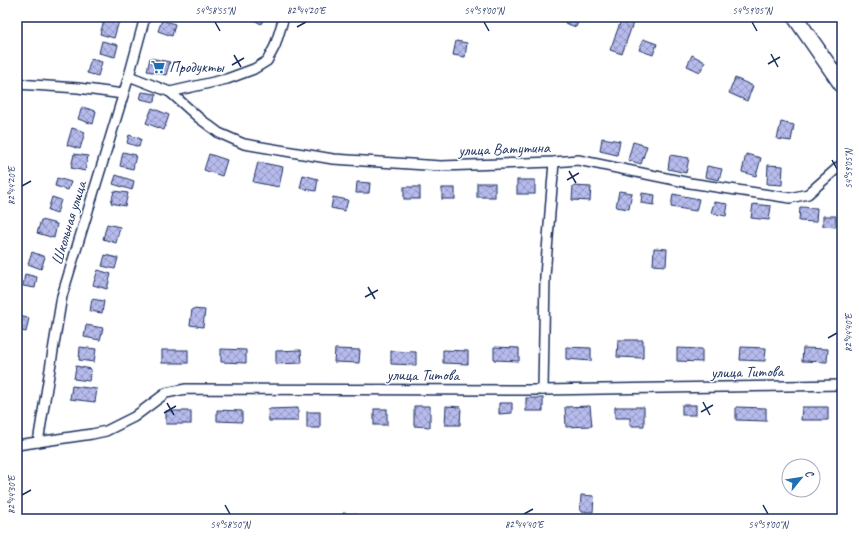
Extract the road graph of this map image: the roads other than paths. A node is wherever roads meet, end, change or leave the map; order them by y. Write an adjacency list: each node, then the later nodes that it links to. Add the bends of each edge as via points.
1 (145, 17): 4 (street, Школьная улица)
2 (284, 17): 7 (street, via 275,46 267,61 227,79)
3 (795, 17): 6 (main road)
4 (129, 76): 7 (street); 8 (street, Школьная улица)
5 (17, 84): 8 (street)
6 (842, 85)
7 (170, 92): 9 (street, улица Ватутина, via 219,133 244,144 333,159 441,166)
8 (123, 94): 13 (street, Школьная улица, via 62,296)
9 (554, 162): 10 (street, улица Ватутина, via 578,160 690,183 790,198 808,194); 12 (street, via 545,276)
10 (842, 164)
11 (842, 385): 12 (street, улица Титова)
12 (543, 390): 13 (street, улица Титова, via 186,389 166,393 134,417 106,431)
13 (38, 442): 14 (street, улица Титова)
14 (17, 445)

